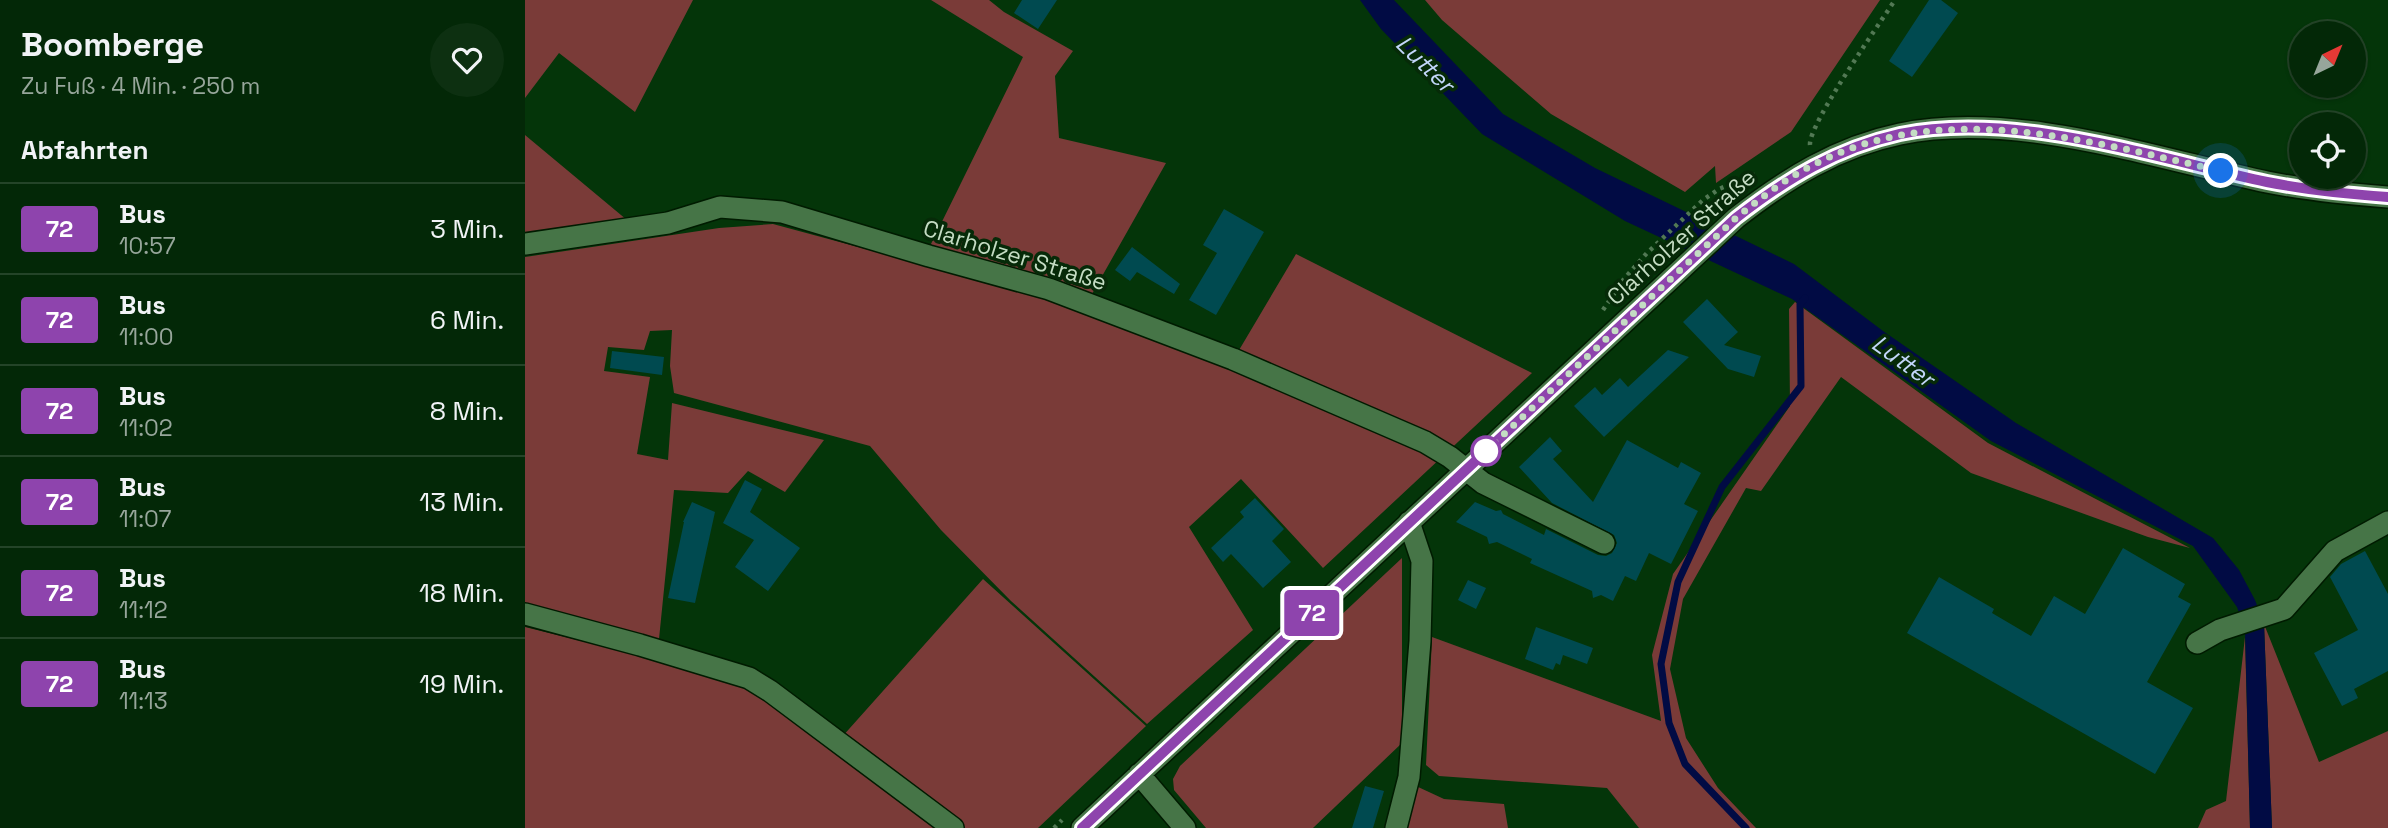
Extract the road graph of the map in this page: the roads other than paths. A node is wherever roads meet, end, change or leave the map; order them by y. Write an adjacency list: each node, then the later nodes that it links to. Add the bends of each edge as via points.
1 (2388, 197): 3 (street, Clarholzer Straße, via 2267,182 2026,131 1961,128 1862,144 1815,163 1736,218)
2 (525, 244): 3 (street, Clarholzer Straße, via 668,223 720,207 782,212 1049,289 1233,359 1425,442)
3 (1466, 469): 4 (street, Clarholzer Straße); 6 (street, via 1483,483)
4 (1409, 522): 9 (street, Clarholzer Straße); 13 (street, via 1422,561 1420,641 1409,776)
5 (2388, 523): 8 (street, via 2335,551 2284,609 2220,630)
6 (1604, 543)
7 (525, 614): 10 (street, via 749,678)
8 (2197, 643)
9 (1139, 774): 11 (street, Clarholzer Straße); 12 (street)
10 (953, 828)
11 (1082, 828)
12 (1185, 828)
13 (1396, 828)

